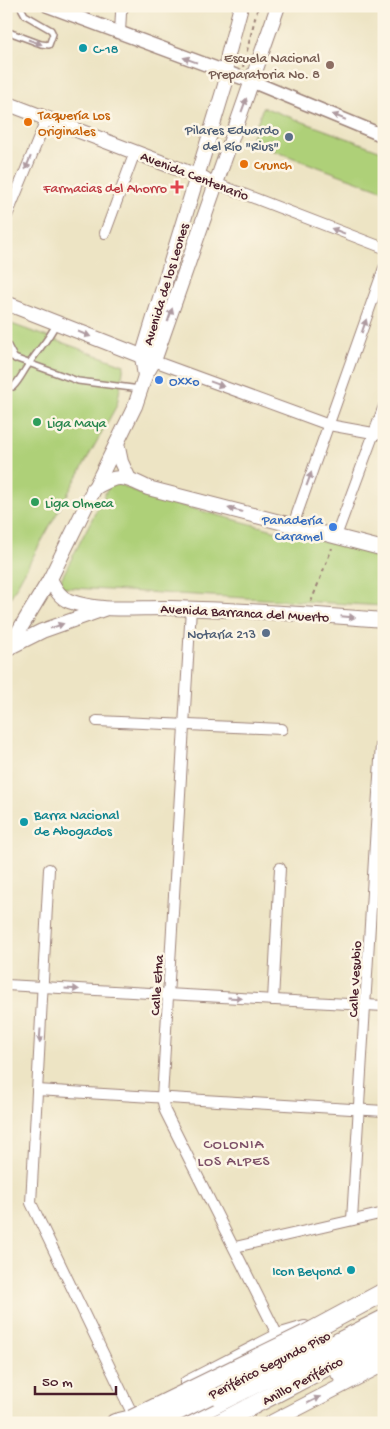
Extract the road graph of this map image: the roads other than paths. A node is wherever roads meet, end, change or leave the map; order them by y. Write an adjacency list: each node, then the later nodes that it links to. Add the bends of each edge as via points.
1 (20, 6): 6 (lane, one-way to 1, via 41,44 52,42 54,34 51,30 25,16)
2 (48, 6): 7 (street)
3 (124, 6): 7 (street)
4 (241, 6): 8 (main road, Avenida de los Leones)
5 (278, 6): 9 (main road)
6 (6, 31)
7 (120, 33): 8 (street, one-way to 7)
8 (225, 72): 9 (street); 14 (main road, Avenida de los Leones, via 225,85)
9 (247, 80): 12 (street, one-way to 9); 15 (main road, one-way to 9)
10 (6, 103): 11 (main road, Avenida Centenario)
11 (47, 118): 13 (main road, Avenida Centenario); 16 (street, one-way to 16)
12 (384, 136)
13 (135, 152): 14 (main road, Avenida Centenario); 17 (street)
14 (198, 176): 15 (main road, Avenida Centenario); 25 (main road, Avenida de los Leones)
15 (215, 183): 18 (street, Avenida Centenario, one-way to 15); 25 (main road, one-way to 15)
16 (6, 218)
17 (105, 233)
18 (384, 248)
19 (384, 268): 30 (street, one-way to 19)
20 (6, 303): 21 (main road)
21 (57, 323): 25 (main road, one-way to 25); 26 (lane, via 48,341)
22 (6, 342): 24 (lane)
23 (6, 355): 24 (lane)
24 (15, 359): 26 (lane)
25 (148, 359): 28 (main road, Avenida de los Leones); 30 (street, one-way to 30)
26 (29, 364): 27 (lane, via 13,387); 28 (lane, via 78,381)
27 (6, 385)
28 (140, 390): 32 (main road, Avenida de los Leones)
29 (384, 406): 31 (street)
30 (329, 425): 31 (street); 35 (street, one-way to 30)
31 (379, 434): 36 (street)
32 (117, 443): 33 (main road); 34 (main road, Avenida de los Leones)
33 (129, 479): 34 (main road, via 112,478); 35 (main road, one-way to 33, via 148,488)
34 (92, 490): 38 (main road, Avenida de los Leones)
35 (293, 525): 36 (main road)
36 (336, 536): 37 (main road)
37 (384, 548)
38 (50, 579): 39 (main road, Avenida Barranca del Muerto, via 60,596); 42 (main road, Avenida de los Leones)
39 (107, 608): 40 (main road, Avenida Barranca del Muerto); 42 (main road, Avenida Barranca del Muerto, one-way to 39, via 42,631)
40 (192, 608): 41 (main road, Avenida Barranca del Muerto, one-way to 41); 44 (street, Calle Etna)
41 (384, 620)
42 (9, 649)
43 (97, 721): 44 (street)
44 (186, 725): 45 (street); 51 (street, Calle Etna)
45 (282, 729)
46 (384, 739): 53 (street, Calle Vesubio, via 381,744)
47 (280, 868): 52 (street)
48 (49, 869): 50 (street)
49 (6, 985): 50 (street)
50 (43, 987): 51 (street, one-way to 51); 55 (street, one-way to 55)
51 (169, 994): 52 (street, one-way to 52); 56 (street, Calle Etna)
52 (272, 1000): 53 (street)
53 (366, 1005): 54 (street); 57 (street, Calle Vesubio)
54 (384, 1006)
55 (36, 1090): 56 (street); 72 (street, via 31,1203)
56 (162, 1098): 57 (street); 61 (street, Calle Etna, via 165,1111)
57 (360, 1109): 58 (street); 60 (street, Calle Vesubio)
58 (384, 1111)
59 (384, 1213): 60 (street)
60 (352, 1220): 61 (street)
61 (235, 1247): 67 (street, Calle Etna)
62 (384, 1287): 66 (main road)
63 (384, 1292): 72 (highway, bridge, via 306,1334)
64 (384, 1305): 76 (highway, Periférico Segundo Piso, bridge)
65 (384, 1320): 71 (highway, Anillo Periférico)
66 (307, 1327): 67 (main road); 71 (highway)
67 (278, 1336): 72 (main road)
68 (384, 1337): 73 (highway, Anillo Periférico)
69 (384, 1351): 73 (highway)
70 (384, 1364): 78 (main road, one-way to 70)
71 (288, 1367): 77 (highway, Anillo Periférico)
72 (132, 1415): 74 (main road); 75 (highway)
73 (227, 1422)
74 (108, 1423)
75 (115, 1423)
76 (154, 1423)
77 (178, 1423)
78 (270, 1423)

